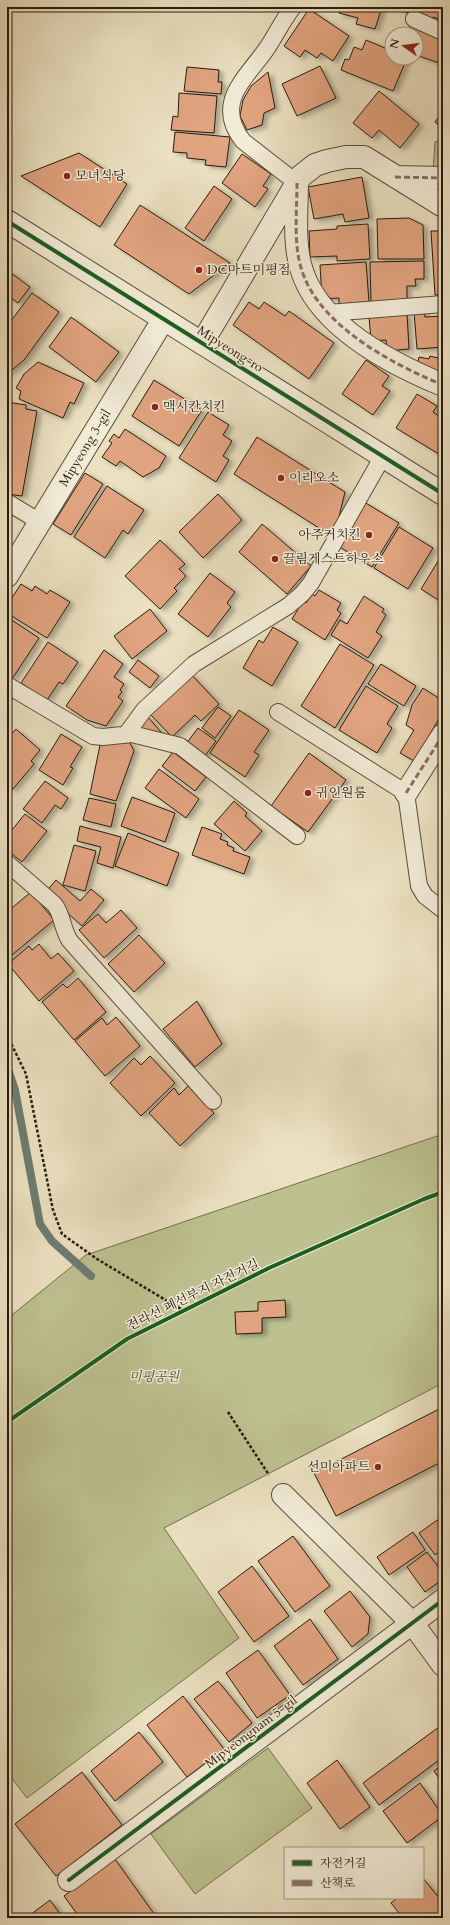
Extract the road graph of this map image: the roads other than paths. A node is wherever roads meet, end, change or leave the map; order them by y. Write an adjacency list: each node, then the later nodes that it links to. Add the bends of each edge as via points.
1 (293, 7): 6 (lane, via 265,51 239,84 233,98 232,110 234,126 243,141)
2 (414, 19): 3 (lane)
3 (443, 32)
4 (395, 177): 5 (street); 6 (street, via 364,157 346,157 315,165 301,176); 7 (street)
5 (443, 178)
6 (297, 183): 10 (street, via 297,244 302,270 314,298); 12 (street)
7 (443, 206)
8 (7, 221): 11 (street, Mipyeong-ro)
9 (443, 304): 10 (lane)
10 (328, 313): 13 (street, via 346,331 362,342 417,374)
11 (163, 320): 12 (street, Mipyeong-ro); 17 (street, Mipyeong 3-gil)
12 (202, 343): 14 (street, Mipyeong-ro)
13 (443, 385)
14 (383, 456): 15 (street, Mipyeong-ro); 21 (lane, via 302,594 288,606 194,664 144,710)
15 (443, 494)
16 (7, 502): 17 (lane)
17 (40, 522): 18 (street, Mipyeong 3-gil)
18 (7, 576)
19 (7, 685): 21 (lane, via 93,736)
20 (278, 712): 23 (lane)
21 (127, 734): 24 (lane, via 173,744 186,750)
22 (443, 735): 23 (street)
23 (406, 793): 26 (lane, via 419,886 425,896)
24 (297, 836)
25 (7, 863): 27 (lane, via 54,904 70,941)
26 (443, 910)
27 (213, 1101)
28 (282, 1495): 30 (street)
29 (443, 1600): 30 (street, Mipyeongnam 5-gil)
30 (413, 1624): 31 (street); 32 (street, Mipyeongnam 5-gil)
31 (443, 1665)
32 (69, 1880)

